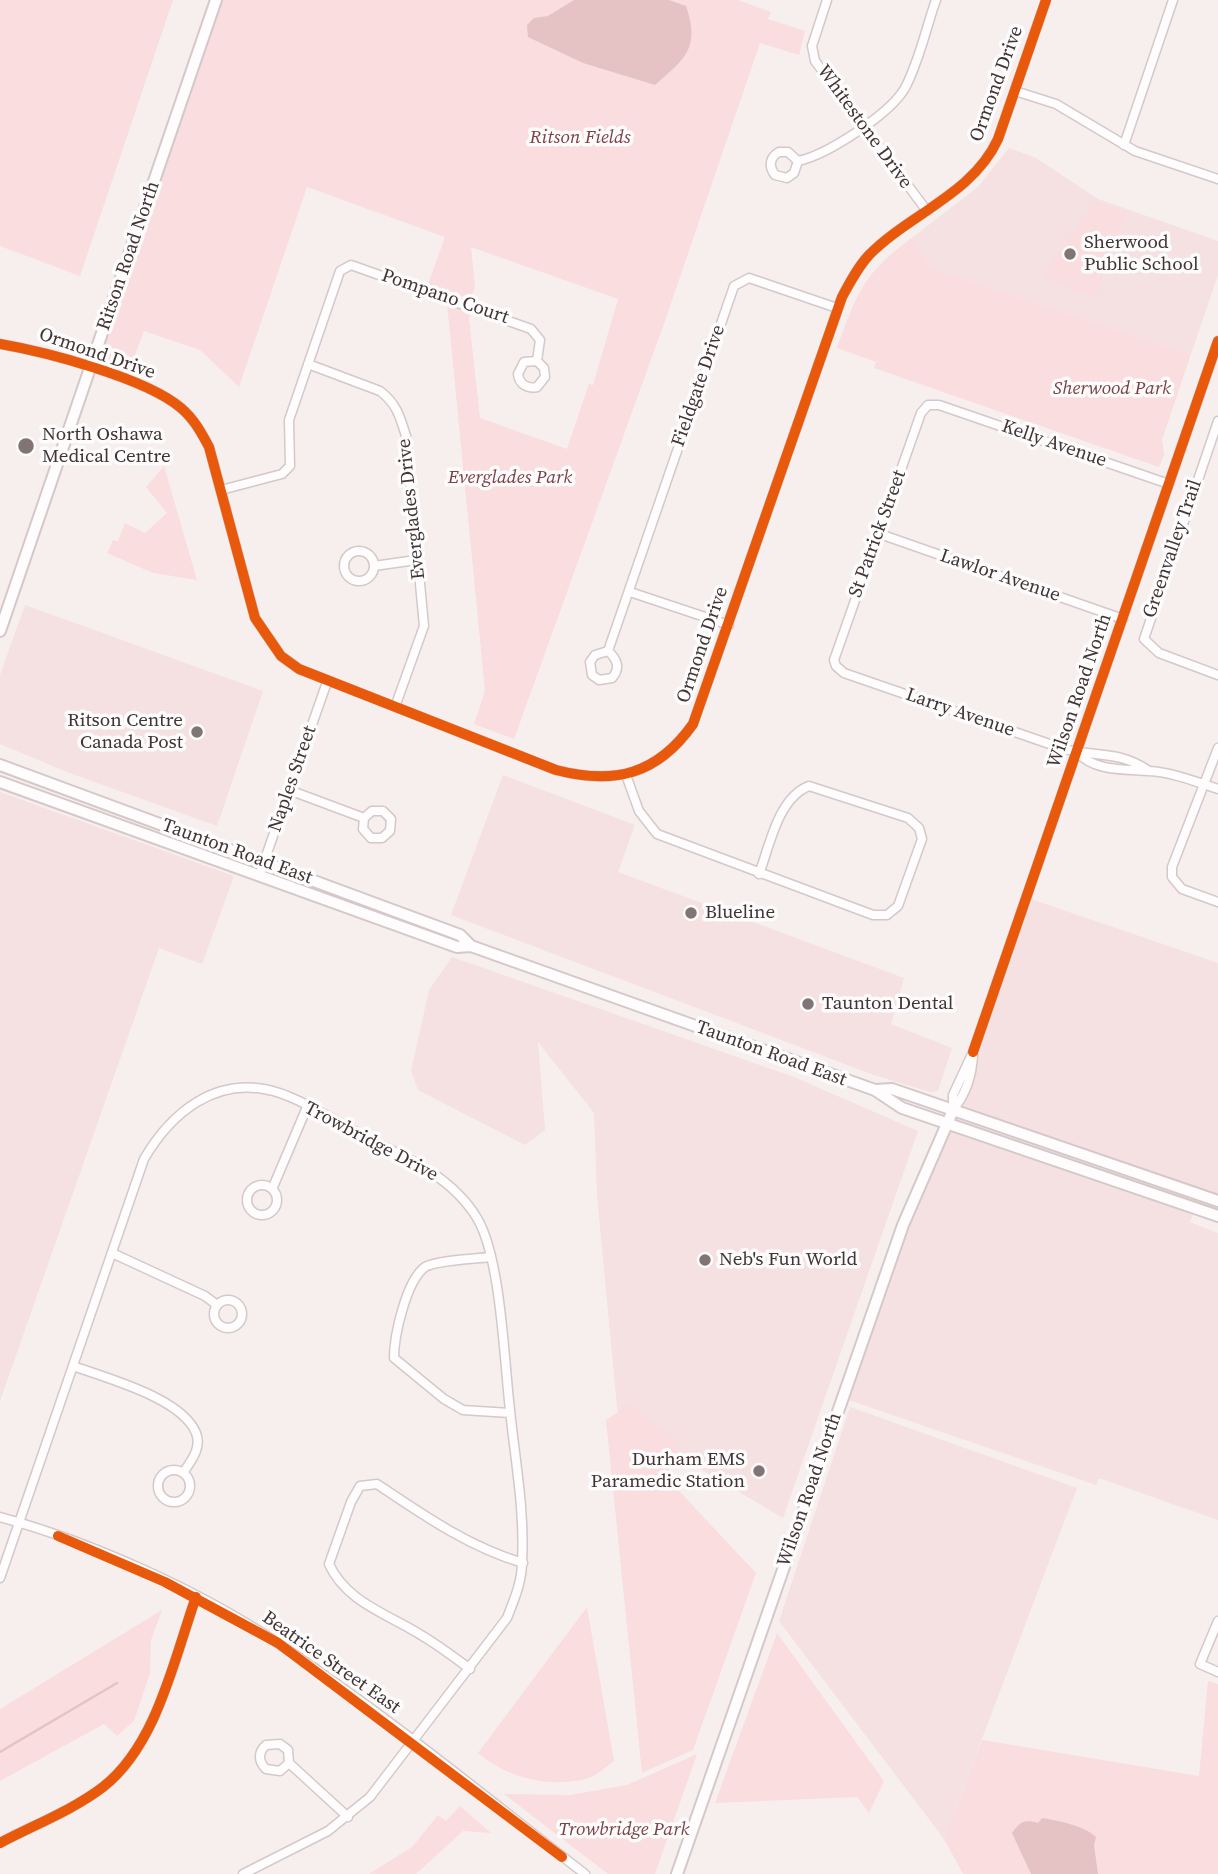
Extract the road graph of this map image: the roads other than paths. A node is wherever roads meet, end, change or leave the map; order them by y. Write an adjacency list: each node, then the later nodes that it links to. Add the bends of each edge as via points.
1 (216, 0): 17 (main road, Ritson Road North)
2 (827, 0): 7 (street, Whitestone Drive, via 813,55)
3 (936, 0): 7 (street, via 903,91)
4 (1046, 0): 6 (street, Ormond Drive)
5 (1173, 0): 8 (street)
6 (1015, 91): 8 (street, via 1056,104); 11 (street, Ormond Drive, via 988,158)
7 (862, 127): 9 (street, via 831,150); 11 (street, Whitestone Drive)
8 (1124, 145): 10 (street)
9 (798, 161)
10 (1218, 179)
11 (927, 211): 12 (street, Ormond Drive, via 869,256)
12 (837, 308): 25 (street, Fieldgate Drive, via 749,278 734,286); 27 (street, Ormond Drive)
13 (1218, 341): 20 (street, Wilson Road North)
14 (0, 344): 17 (street, Ormond Drive, via 41,351)
15 (537, 360): 16 (street, Pompano Court, via 540,340 531,329 351,265 340,271)
16 (309, 364): 21 (street, via 289,420 291,461 287,471); 23 (street, Everglades Drive, via 380,391 398,409 405,436)
17 (91, 368): 21 (street, Ormond Drive, via 151,390 183,410 209,447); 28 (main road, Ritson Road North)
18 (939, 405): 20 (street, Kelly Avenue); 22 (street, St Patrick Street, via 928,405 921,413)
19 (1218, 421): 31 (street, Greenvalley Trail, via 1144,639 1159,653)
20 (1169, 484): 26 (street, Wilson Road North)
21 (221, 490): 32 (street, Ormond Drive, via 255,618 289,663)
22 (877, 533): 26 (street, Lawlor Avenue); 30 (street, St Patrick Street, via 835,654 836,666)
23 (416, 560): 24 (street); 33 (street, Everglades Drive, via 425,626)
24 (374, 566)
25 (630, 592): 27 (street); 29 (street, Fieldgate Drive)
26 (1123, 619): 35 (street, Wilson Road North)
27 (729, 625): 37 (street, Ormond Drive, via 693,724 678,746)
28 (0, 631)
29 (608, 651)
30 (844, 673): 35 (street, Larry Avenue)
31 (1218, 675)
32 (327, 682): 33 (street, Ormond Drive); 41 (street, Naples Street)
33 (395, 707): 37 (street, Ormond Drive, via 556,770 591,778)
34 (1218, 748): 39 (street)
35 (1077, 752): 39 (street, Larry Avenue, via 1090,763); 50 (street, Wilson Road North, via 974,1052 961,1071)
36 (0, 765): 43 (main road, Taunton Road East)
37 (626, 775): 44 (street, via 639,811 657,834)
38 (0, 782): 45 (main road, Taunton Road East)
39 (1203, 784): 40 (street, Larry Avenue); 46 (street, via 1172,877 1182,889)
40 (1218, 789)
41 (289, 790): 42 (street); 43 (street, Naples Street)
42 (364, 818)
43 (264, 861): 45 (street, Naples Street); 47 (main road, Taunton Road East, via 460,935)
44 (759, 874): 44 (street, via 873,915 887,915 898,906 922,839 919,828 908,818 809,786 795,791 785,806)
45 (259, 876): 47 (main road, Taunton Road East, via 457,947)
46 (1218, 902)
47 (471, 946): 48 (main road, Taunton Road East)
48 (875, 1090): 50 (main road, Taunton Road East, via 892,1089); 51 (main road, Taunton Road East, via 892,1105)
49 (307, 1107): 52 (street); 55 (street, Trowbridge Drive, via 273,1091 243,1088 196,1100 176,1115 144,1159); 56 (street, Trowbridge Drive, via 419,1164 452,1187 478,1219)
50 (953, 1110): 51 (main road, Wilson Road North); 53 (main road, Taunton Road East)
51 (947, 1125): 54 (main road, Taunton Road East); 75 (main road, Wilson Road North, via 903,1225)
52 (273, 1187): 52 (street, via 254,1188 246,1197 247,1207 266,1217 277,1201)
53 (1218, 1201)
54 (1218, 1216)
55 (112, 1253): 57 (street); 58 (street, Trowbridge Drive)
56 (490, 1256): 59 (street, Trowbridge Drive); 59 (street, via 427,1266 414,1278 394,1340 394,1359 463,1410)
57 (217, 1305)
58 (73, 1366): 60 (street, via 136,1388 185,1417 197,1435 196,1453); 62 (street, Trowbridge Drive)
59 (510, 1413): 63 (street, Trowbridge Drive, via 519,1475)
60 (183, 1473)
61 (0, 1517): 62 (street, Beatrice Street East)
62 (19, 1522): 64 (street, Trowbridge Drive); 65 (street, Beatrice Street East, via 102,1553)
63 (523, 1563): 67 (street, Trowbridge Drive, via 507,1618); 67 (street, via 438,1526 377,1483 360,1486 351,1502 329,1564 337,1581 373,1610 420,1634)
64 (0, 1578)
65 (196, 1597): 69 (street, Beatrice Street East, via 278,1643); 72 (street, via 148,1730 128,1762 92,1794)
66 (1218, 1621): 68 (street, via 1200,1664)
67 (470, 1669): 69 (street, Trowbridge Drive)
68 (1218, 1672)
69 (413, 1742): 71 (street, Trowbridge Drive); 74 (street, Beatrice Street East)
70 (289, 1763): 71 (street)
71 (348, 1818): 73 (street, Trowbridge Drive)
72 (0, 1843)
73 (243, 1874)
74 (585, 1874)
75 (677, 1874)

